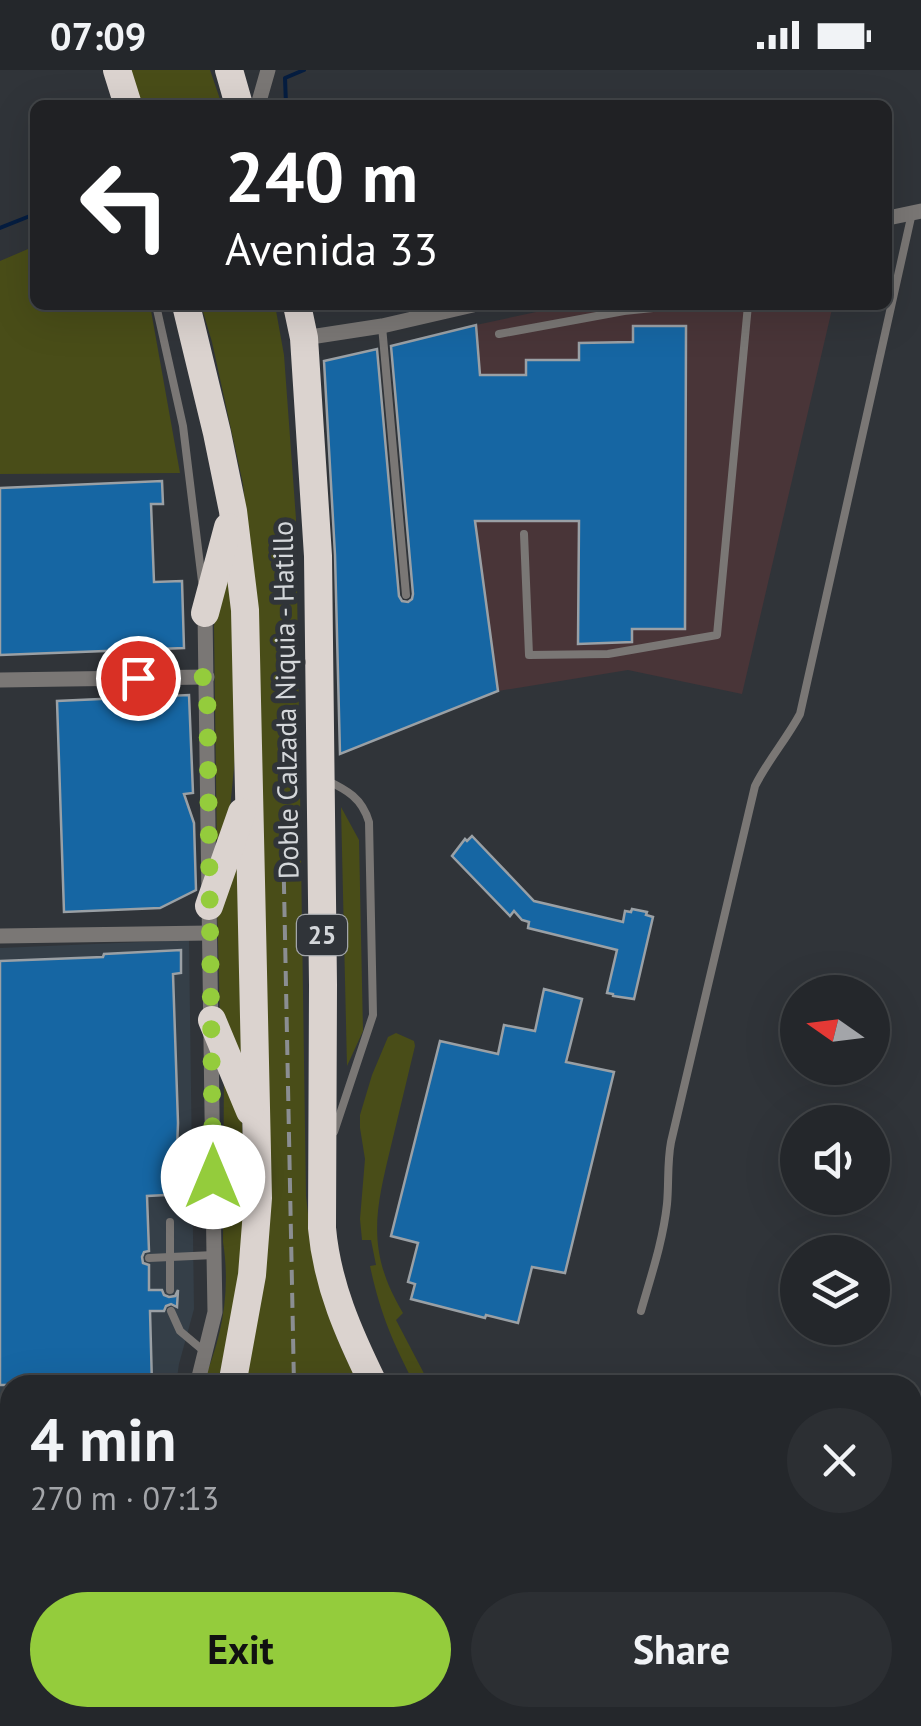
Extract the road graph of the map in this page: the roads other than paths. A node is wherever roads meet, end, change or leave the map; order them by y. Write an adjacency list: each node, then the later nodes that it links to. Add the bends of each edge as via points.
1 (117, 70): 4 (highway)
2 (229, 70): 5 (highway)
3 (268, 70): 6 (street)
4 (126, 100)
5 (238, 100)
6 (259, 100)
7 (917, 212): 8 (street); 37 (lane, via 800,714 755,786 671,1142 660,1247)
8 (892, 217)
9 (157, 310): 21 (lane, via 183,426)
10 (187, 310): 18 (highway, Doble Calzada Niquia - Hatillo)
11 (297, 310): 17 (highway, Doble Calzada Niquia - Hatillo / 25)
12 (451, 310): 15 (street)
13 (634, 310): 16 (lane)
14 (748, 310): 19 (lane, via 717,634 608,654 529,655)
15 (382, 326): 17 (street); 20 (lane)
16 (499, 334)
17 (304, 338): 24 (highway, Doble Calzada Niquia - Hatillo / 25, via 318,556)
18 (233, 511): 21 (highway); 25 (highway, Doble Calzada Niquia - Hatillo, via 244,610)
19 (524, 534)
20 (406, 595)
21 (205, 613): 22 (street)
22 (207, 677): 23 (street); 26 (street)
23 (0, 680)
24 (319, 776): 30 (highway, Doble Calzada Niquia - Hatillo / 25); 30 (lane, via 360,800 369,822 373,1015)
25 (248, 796): 26 (highway); 29 (highway, Doble Calzada Niquia - Hatillo)
26 (210, 919): 27 (street); 28 (street)
27 (0, 936)
28 (212, 1020): 29 (highway); 32 (street)
29 (256, 1125): 40 (highway, Doble Calzada Niquia - Hatillo, via 256,1234)
30 (322, 1176): 41 (highway, Doble Calzada Niquia - Hatillo / 25, via 333,1292)
31 (170, 1222): 33 (lane)
32 (214, 1255): 33 (lane); 38 (street, via 216,1299)
33 (171, 1257): 34 (lane); 35 (lane)
34 (149, 1258)
35 (170, 1290)
36 (171, 1311): 38 (lane, via 180,1332)
37 (641, 1311)
38 (205, 1352): 39 (street)
39 (199, 1375)
40 (234, 1375)
41 (370, 1375)

